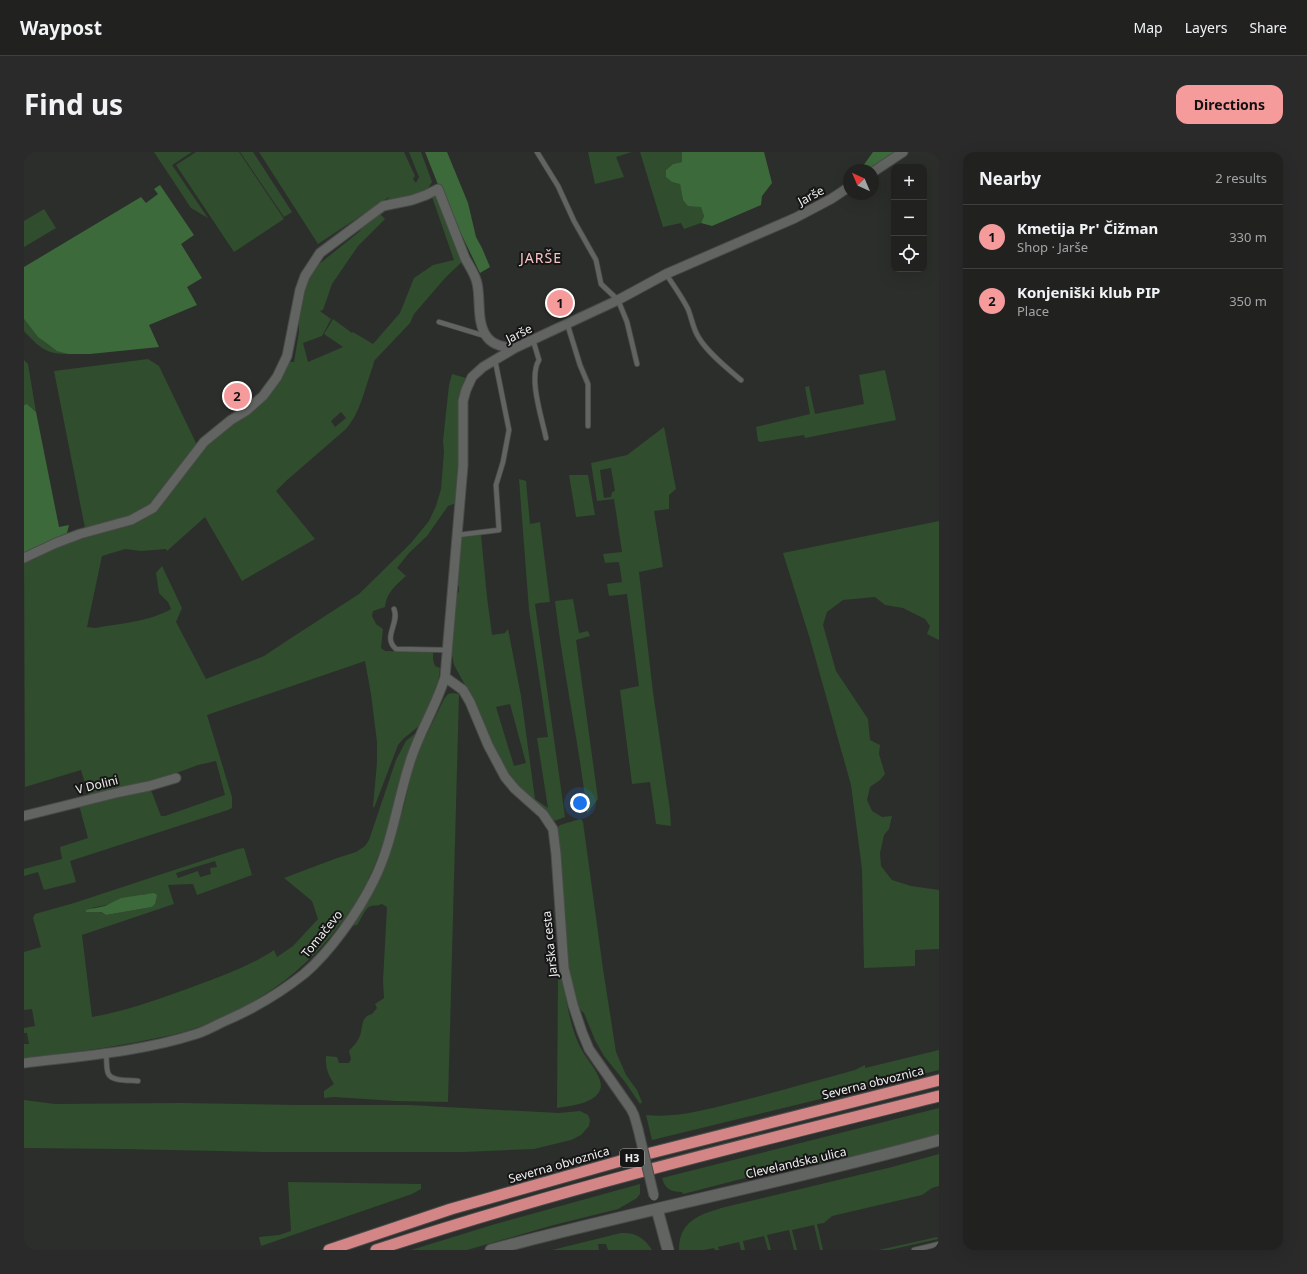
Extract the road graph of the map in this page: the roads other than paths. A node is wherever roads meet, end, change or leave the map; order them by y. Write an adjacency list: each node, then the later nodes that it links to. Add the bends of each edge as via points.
1 (537, 152): 6 (lane, via 558,186 596,260 601,284)
2 (903, 152): 3 (street)
3 (879, 168)
4 (843, 191): 5 (street, Jarše, via 795,218)
5 (666, 274): 6 (street, Jarše); 14 (lane, via 689,311 699,340 722,365)
6 (618, 300): 8 (street, Jarše); 13 (lane, via 627,322)
7 (439, 322): 9 (lane)
8 (567, 323): 10 (street, Jarše); 15 (lane, via 588,384)
9 (487, 336): 11 (street, via 500,346); 18 (street, via 480,318 477,282 438,189 419,198 383,206 320,253 305,276 300,290 287,356 277,377 263,396 246,412 231,420 204,442 152,508 131,520 80,534)
10 (533, 340): 11 (street, Jarše); 16 (lane, via 538,360 535,365 537,396)
11 (515, 348): 12 (street, Jarše)
12 (495, 359): 17 (street, Jarše, via 472,377 463,401 463,466); 17 (lane, via 509,430 496,485 499,530)
13 (638, 364)
14 (741, 380)
15 (588, 426)
16 (546, 438)
17 (458, 535): 20 (street, Jarše)
18 (24, 558)
19 (394, 609): 20 (lane, via 396,613 390,637 392,646 396,649)
20 (447, 650): 21 (street, Tomačevo)
21 (445, 677): 24 (street, Tomačevo, via 409,764 389,842 375,879 364,900 323,955 304,974 246,1012 197,1034); 30 (street, Jarška cesta, bridge, via 463,690 505,777 543,814 553,829 564,968 573,1005 587,1045 634,1115)
22 (176, 778): 23 (street, V Dolini)
23 (24, 816)
24 (106, 1054): 25 (street, Tomačevo); 27 (lane, via 108,1074 111,1077)
25 (24, 1063)
26 (939, 1080): 32 (highway, Severna obvoznica / H3, via 631,1158 451,1210)
27 (138, 1081)
28 (939, 1096): 33 (highway, H3, via 633,1174 443,1228)
29 (939, 1140): 30 (street, Clevelandska ulica, via 869,1160)
30 (657, 1209): 34 (street, Clevelandska ulica); 35 (street, Jarška cesta)
31 (939, 1244): 36 (lane)
32 (328, 1250)
33 (376, 1250)
34 (491, 1250)
35 (668, 1250)
36 (914, 1250)

